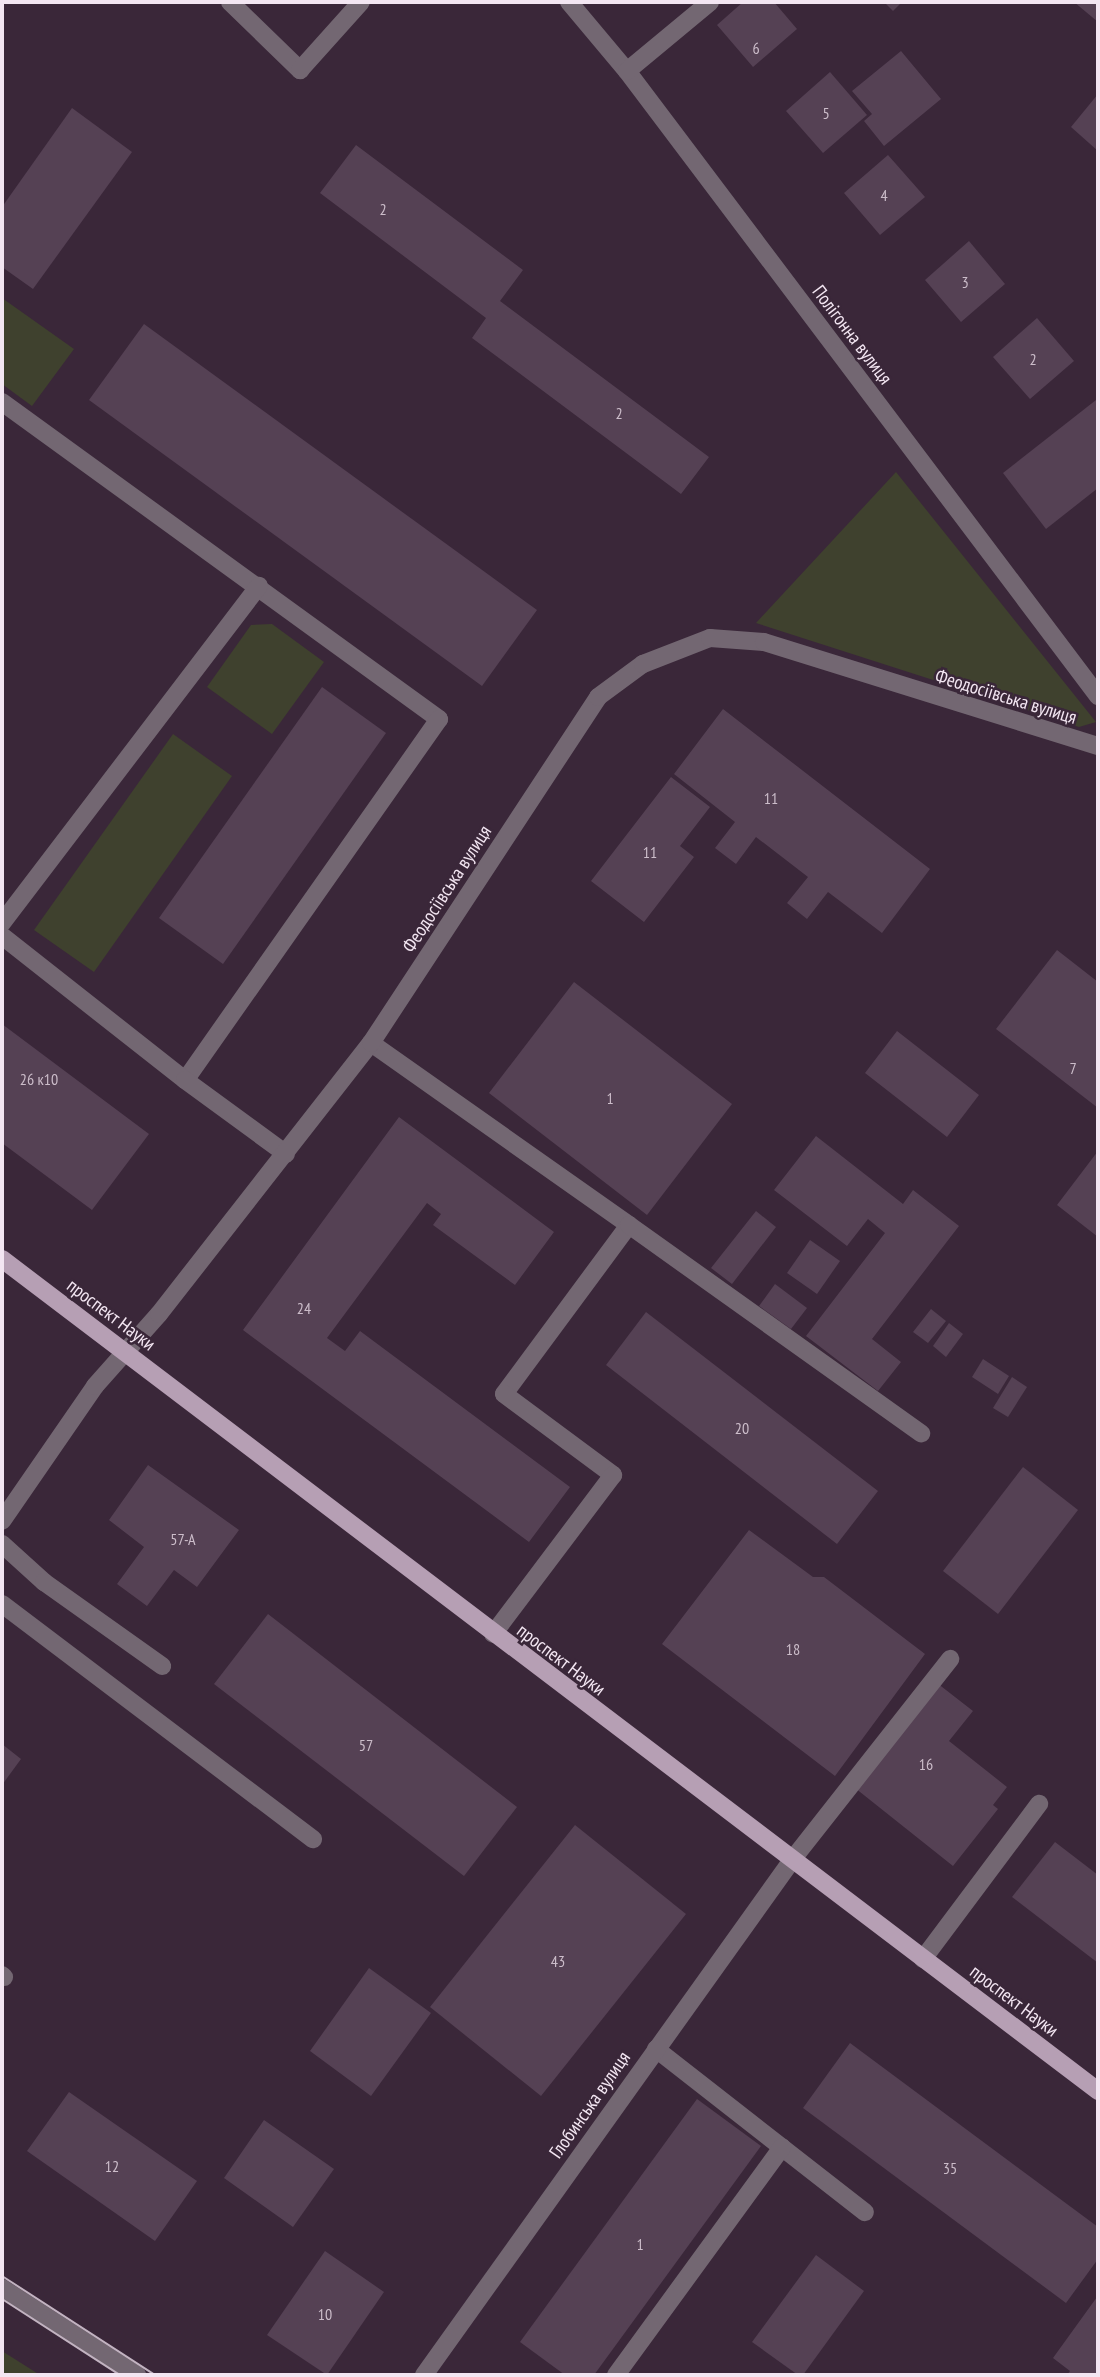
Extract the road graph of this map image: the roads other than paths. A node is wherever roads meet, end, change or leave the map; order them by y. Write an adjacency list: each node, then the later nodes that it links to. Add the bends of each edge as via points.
1 (230, 2): 2 (street, via 300,70)
2 (361, 2)
3 (569, 2): 5 (street, Полігонна вулиця)
4 (710, 2): 5 (street)
5 (627, 71): 8 (street, Полігонна вулиця)
6 (2, 402): 7 (street)
7 (259, 586): 10 (street); 13 (street, via 439,719)
8 (1098, 696)
9 (1098, 746): 12 (street, Феодосіївська вулиця, via 764,642 710,638 643,664 598,698)
10 (2, 923)
11 (2, 936): 13 (street)
12 (371, 1043): 14 (street, Феодосіївська вулиця); 15 (street)
13 (185, 1080): 14 (street)
14 (286, 1154): 17 (street, Феодосіївська вулиця)
15 (629, 1224): 18 (street); 22 (street, via 504,1394 612,1475)
16 (2, 1259): 17 (main road, проспект Науки)
17 (126, 1352): 19 (street, Феодосіївська вулиця, via 96,1385); 22 (main road, проспект Науки)
18 (921, 1433)
19 (2, 1521)
20 (2, 1544): 24 (street, via 44,1583)
21 (2, 1604): 26 (street)
22 (493, 1634): 27 (main road, проспект Науки)
23 (950, 1659): 27 (street, Глобинська вулиця)
24 (162, 1666)
25 (1039, 1804): 28 (street)
26 (313, 1839)
27 (792, 1860): 28 (main road, проспект Науки); 29 (street, Глобинська вулиця)
28 (923, 1959): 30 (main road, проспект Науки)
29 (656, 2049): 31 (street); 35 (street, Глобинська вулиця)
30 (1098, 2091)
31 (782, 2147): 32 (street); 36 (street)
32 (865, 2212)
33 (2, 2288): 34 (street)
34 (137, 2375)
35 (424, 2375)
36 (616, 2375)

